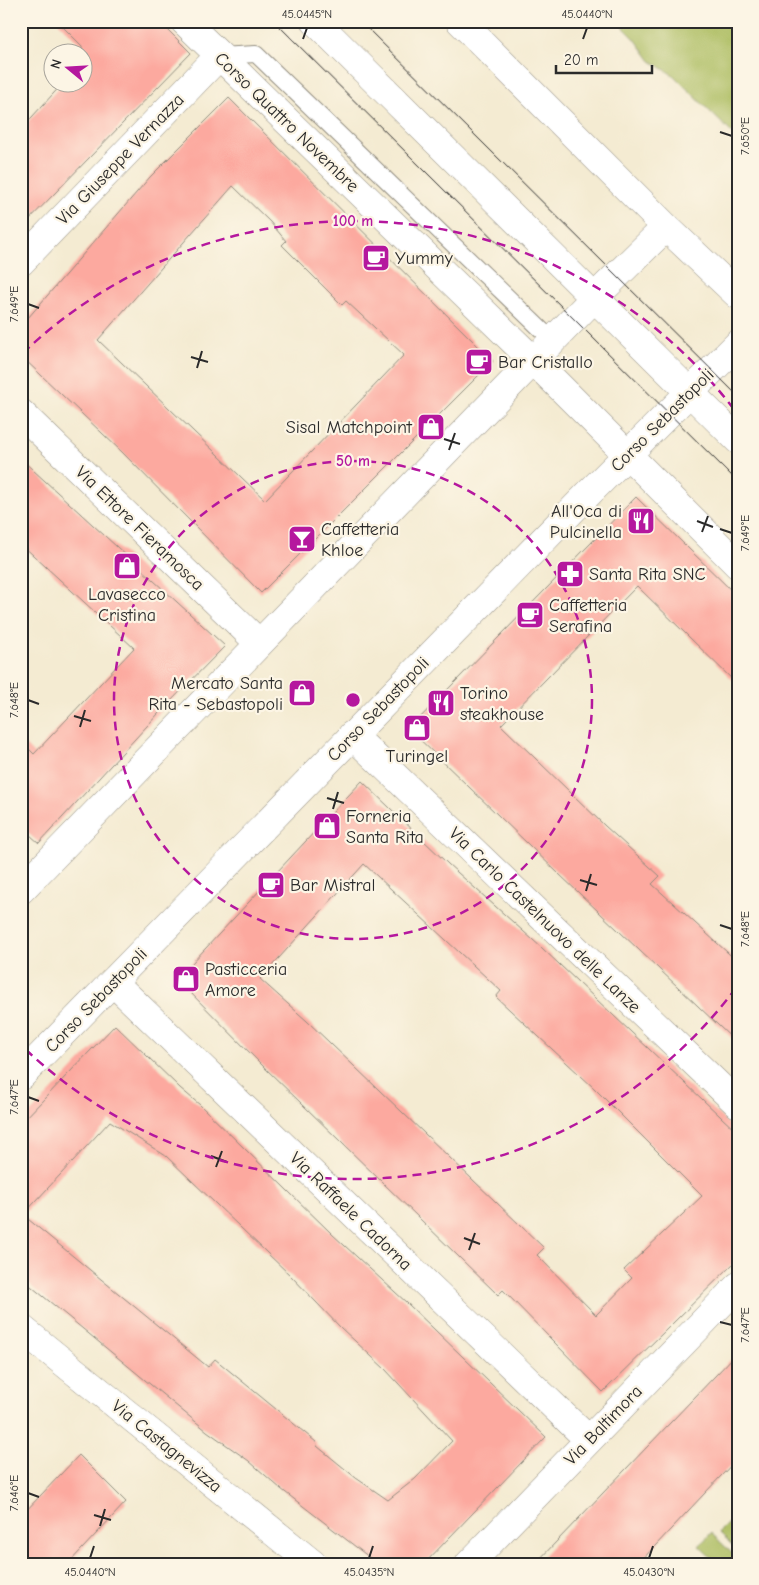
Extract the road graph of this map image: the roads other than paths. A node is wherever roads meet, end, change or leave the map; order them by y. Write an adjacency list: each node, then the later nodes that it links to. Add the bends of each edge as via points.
1 (184, 21): 4 (street, Corso Quattro Novembre)
2 (315, 21): 8 (street)
3 (460, 21): 5 (street)
4 (219, 56): 6 (street, Via Giuseppe Vernazza); 9 (lane, via 256,54); 11 (street, Corso Quattro Novembre)
5 (666, 226): 7 (street); 8 (street)
6 (21, 262)
7 (738, 295)
8 (594, 298): 9 (street); 12 (street)
9 (553, 341): 11 (street)
10 (738, 344): 12 (street, Corso Sebastopoli)
11 (534, 361): 15 (street, Corso Quattro Novembre); 17 (street)
12 (690, 392): 14 (street); 15 (street, Corso Sebastopoli)
13 (21, 413): 17 (street, Via Ettore Fieramosca)
14 (738, 440)
15 (627, 454): 16 (street, Corso Quattro Novembre); 18 (street, Corso Sebastopoli)
16 (738, 566)
17 (259, 644): 19 (street)
18 (352, 735): 20 (street, Corso Sebastopoli); 22 (street, Via Carlo Castelnuovo delle Lanze)
19 (21, 889)
20 (113, 982): 21 (street, Corso Sebastopoli); 25 (street, Via Raffaele Cadorna)
21 (21, 1076)
22 (738, 1104)
23 (738, 1286): 25 (street, Via Baltimora)
24 (21, 1328): 26 (street, Via Castagnevizza)
25 (589, 1440): 27 (street, Via Baltimora)
26 (313, 1564)
27 (469, 1564)

